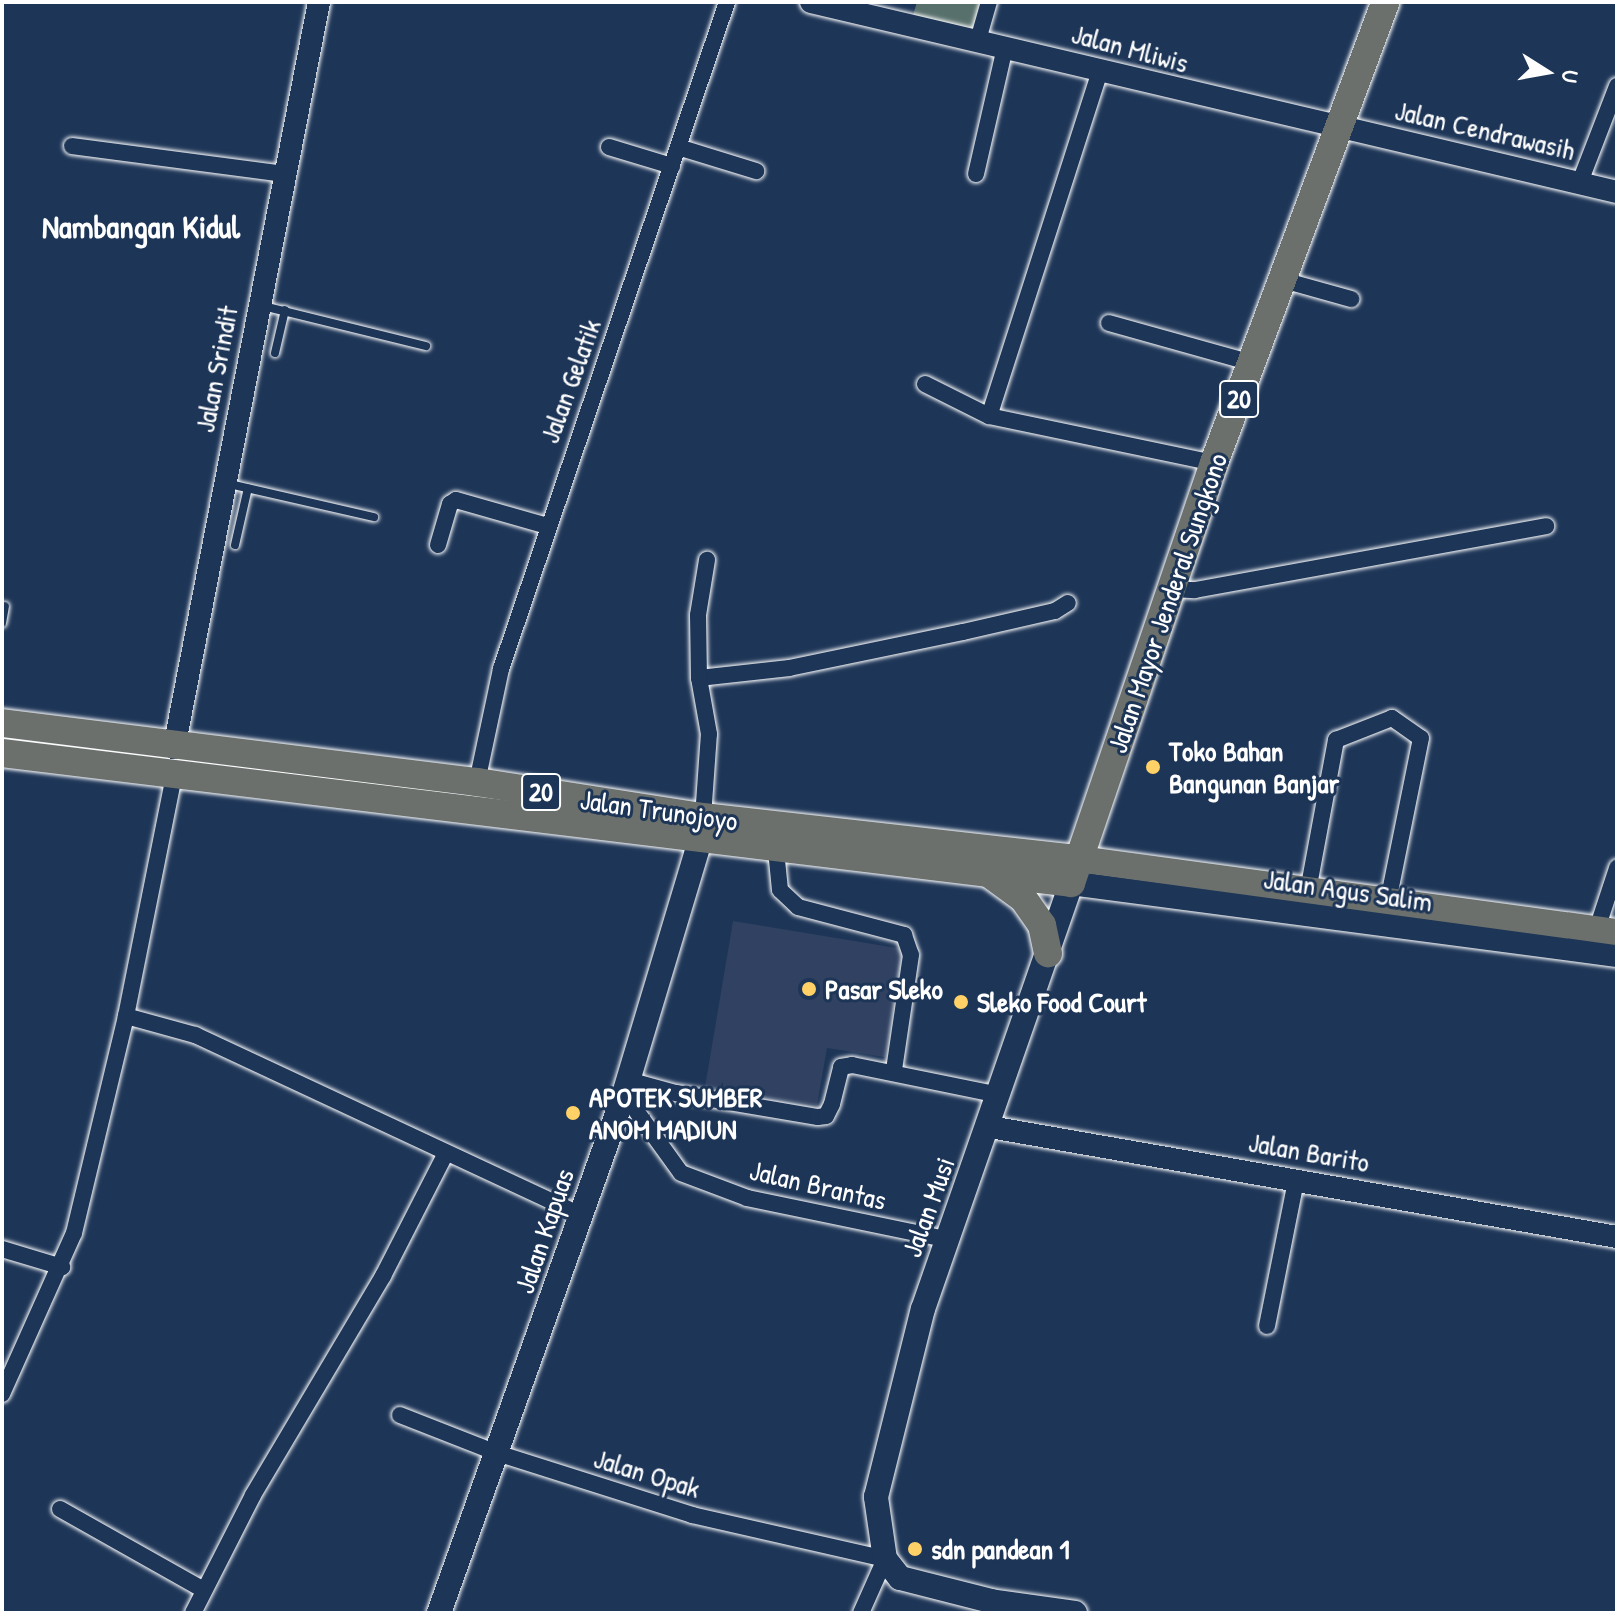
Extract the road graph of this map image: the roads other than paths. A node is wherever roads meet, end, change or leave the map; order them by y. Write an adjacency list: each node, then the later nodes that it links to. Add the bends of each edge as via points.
1 (319, 2): 16 (street, Jalan Srindit)
2 (727, 2): 13 (street, Jalan Gelatik)
3 (811, 2): 6 (street, Jalan Mliwis)
4 (989, 2): 6 (street)
5 (1385, 2): 10 (highway, Jalan Mayor Jenderal Sungkono / 20)
6 (978, 40): 7 (street, Jalan Mliwis)
7 (1005, 47): 8 (street, Jalan Mliwis); 17 (street)
8 (1100, 71): 10 (street, Jalan Mliwis); 29 (street)
9 (1617, 86): 18 (street)
10 (1340, 128): 18 (street, Jalan Cendrawasih); 20 (highway, Jalan Mayor Jenderal Sungkono / 20)
11 (72, 146): 16 (street)
12 (609, 147): 14 (street)
13 (678, 147): 14 (street, Jalan Gelatik); 15 (street)
14 (672, 166): 34 (street, Jalan Gelatik)
15 (756, 171)
16 (284, 174): 22 (street, Jalan Srindit)
17 (976, 174)
18 (1580, 182): 19 (street, Jalan Cendrawasih)
19 (1617, 192)
20 (1283, 280): 21 (street); 27 (highway, Jalan Mayor Jenderal Sungkono / 20)
21 (1351, 299)
22 (259, 305): 23 (lane); 31 (street, Jalan Srindit)
23 (285, 310): 25 (lane); 26 (lane)
24 (1109, 323): 27 (street)
25 (426, 346)
26 (275, 353)
27 (1252, 363): 30 (highway, Jalan Mayor Jenderal Sungkono / 20)
28 (925, 384): 29 (street)
29 (989, 416): 30 (street)
30 (1214, 463): 39 (highway, Jalan Mayor Jenderal Sungkono / 20)
31 (225, 483): 32 (lane); 45 (street, Jalan Srindit)
32 (248, 488): 33 (lane); 36 (lane)
33 (374, 517)
34 (547, 526): 37 (street, via 456,500 450,504); 48 (street, Jalan Gelatik, via 501,669)
35 (1546, 526): 39 (street, via 1195,590)
36 (235, 545)
37 (438, 545)
38 (707, 560): 43 (street, via 698,615)
39 (1173, 589): 52 (highway, Jalan Mayor Jenderal Sungkono / 20)
40 (1068, 603): 43 (street, via 1055,611 789,668)
41 (5, 606): 42 (lane)
42 (2, 623)
43 (699, 678): 49 (street, via 709,734)
44 (2, 723): 45 (highway, Jalan Trunojoyo / 20)
45 (174, 748): 48 (highway, Jalan Trunojoyo / 20)
46 (2, 753): 47 (highway, Jalan Trunojoyo / 20)
47 (174, 776): 49 (highway, Jalan Trunojoyo / 20); 60 (street)
48 (477, 782): 49 (highway, Jalan Trunojoyo / 20)
49 (702, 829): 50 (highway, Jalan Trunojoyo / 20); 62 (main road, Jalan Kapuas)
50 (775, 836): 52 (highway, Jalan Trunojoyo / 20); 53 (highway, Jalan Trunojoyo / 20); 61 (street, via 780,890 798,907 904,935 911,955)
51 (1617, 868): 57 (street)
52 (1075, 871): 53 (highway, Jalan Trunojoyo / 20); 54 (main road); 56 (main road, Jalan Agus Salim); 58 (main road, Jalan Musi)
53 (987, 872): 58 (highway, via 1023,898 1042,925)
54 (1308, 891): 55 (main road); 55 (street, via 1336,740 1392,718 1421,738)
55 (1388, 902): 56 (main road)
56 (1475, 926): 57 (main road)
57 (1602, 938): 59 (main road)
58 (1048, 953): 63 (main road, Jalan Musi)
59 (1617, 955)
60 (126, 1016): 65 (street, via 195,1035); 71 (street)
61 (894, 1070): 62 (street, via 841,1067 832,1104 826,1116 818,1117); 63 (street)
62 (626, 1087): 67 (main road, Jalan Kapuas); 69 (street, Jalan Brantas, via 681,1173 747,1198)
63 (1000, 1095): 64 (main road, Jalan Musi)
64 (990, 1127): 66 (street, Jalan Barito); 69 (main road, Jalan Musi)
65 (445, 1155): 67 (street); 78 (street, via 383,1276 253,1495)
66 (1296, 1181): 68 (street, Jalan Barito); 72 (street)
67 (581, 1215): 75 (main road, Jalan Kapuas)
68 (1617, 1237)
69 (949, 1240): 77 (main road, Jalan Musi, via 923,1309 884,1454 876,1497)
70 (2, 1249): 71 (street)
71 (62, 1267): 73 (street)
72 (1267, 1326)
73 (2, 1394)
74 (400, 1415): 75 (street, Jalan Opak)
75 (497, 1453): 77 (street, Jalan Opak, via 692,1515); 81 (main road, Jalan Kapuas)
76 (60, 1509): 78 (street)
77 (885, 1559): 79 (main road, via 900,1578 916,1585); 82 (street)
78 (204, 1590): 80 (street)
79 (1045, 1611): 83 (main road)
80 (193, 1613)
81 (439, 1613)
82 (861, 1613)
83 (1075, 1613)

